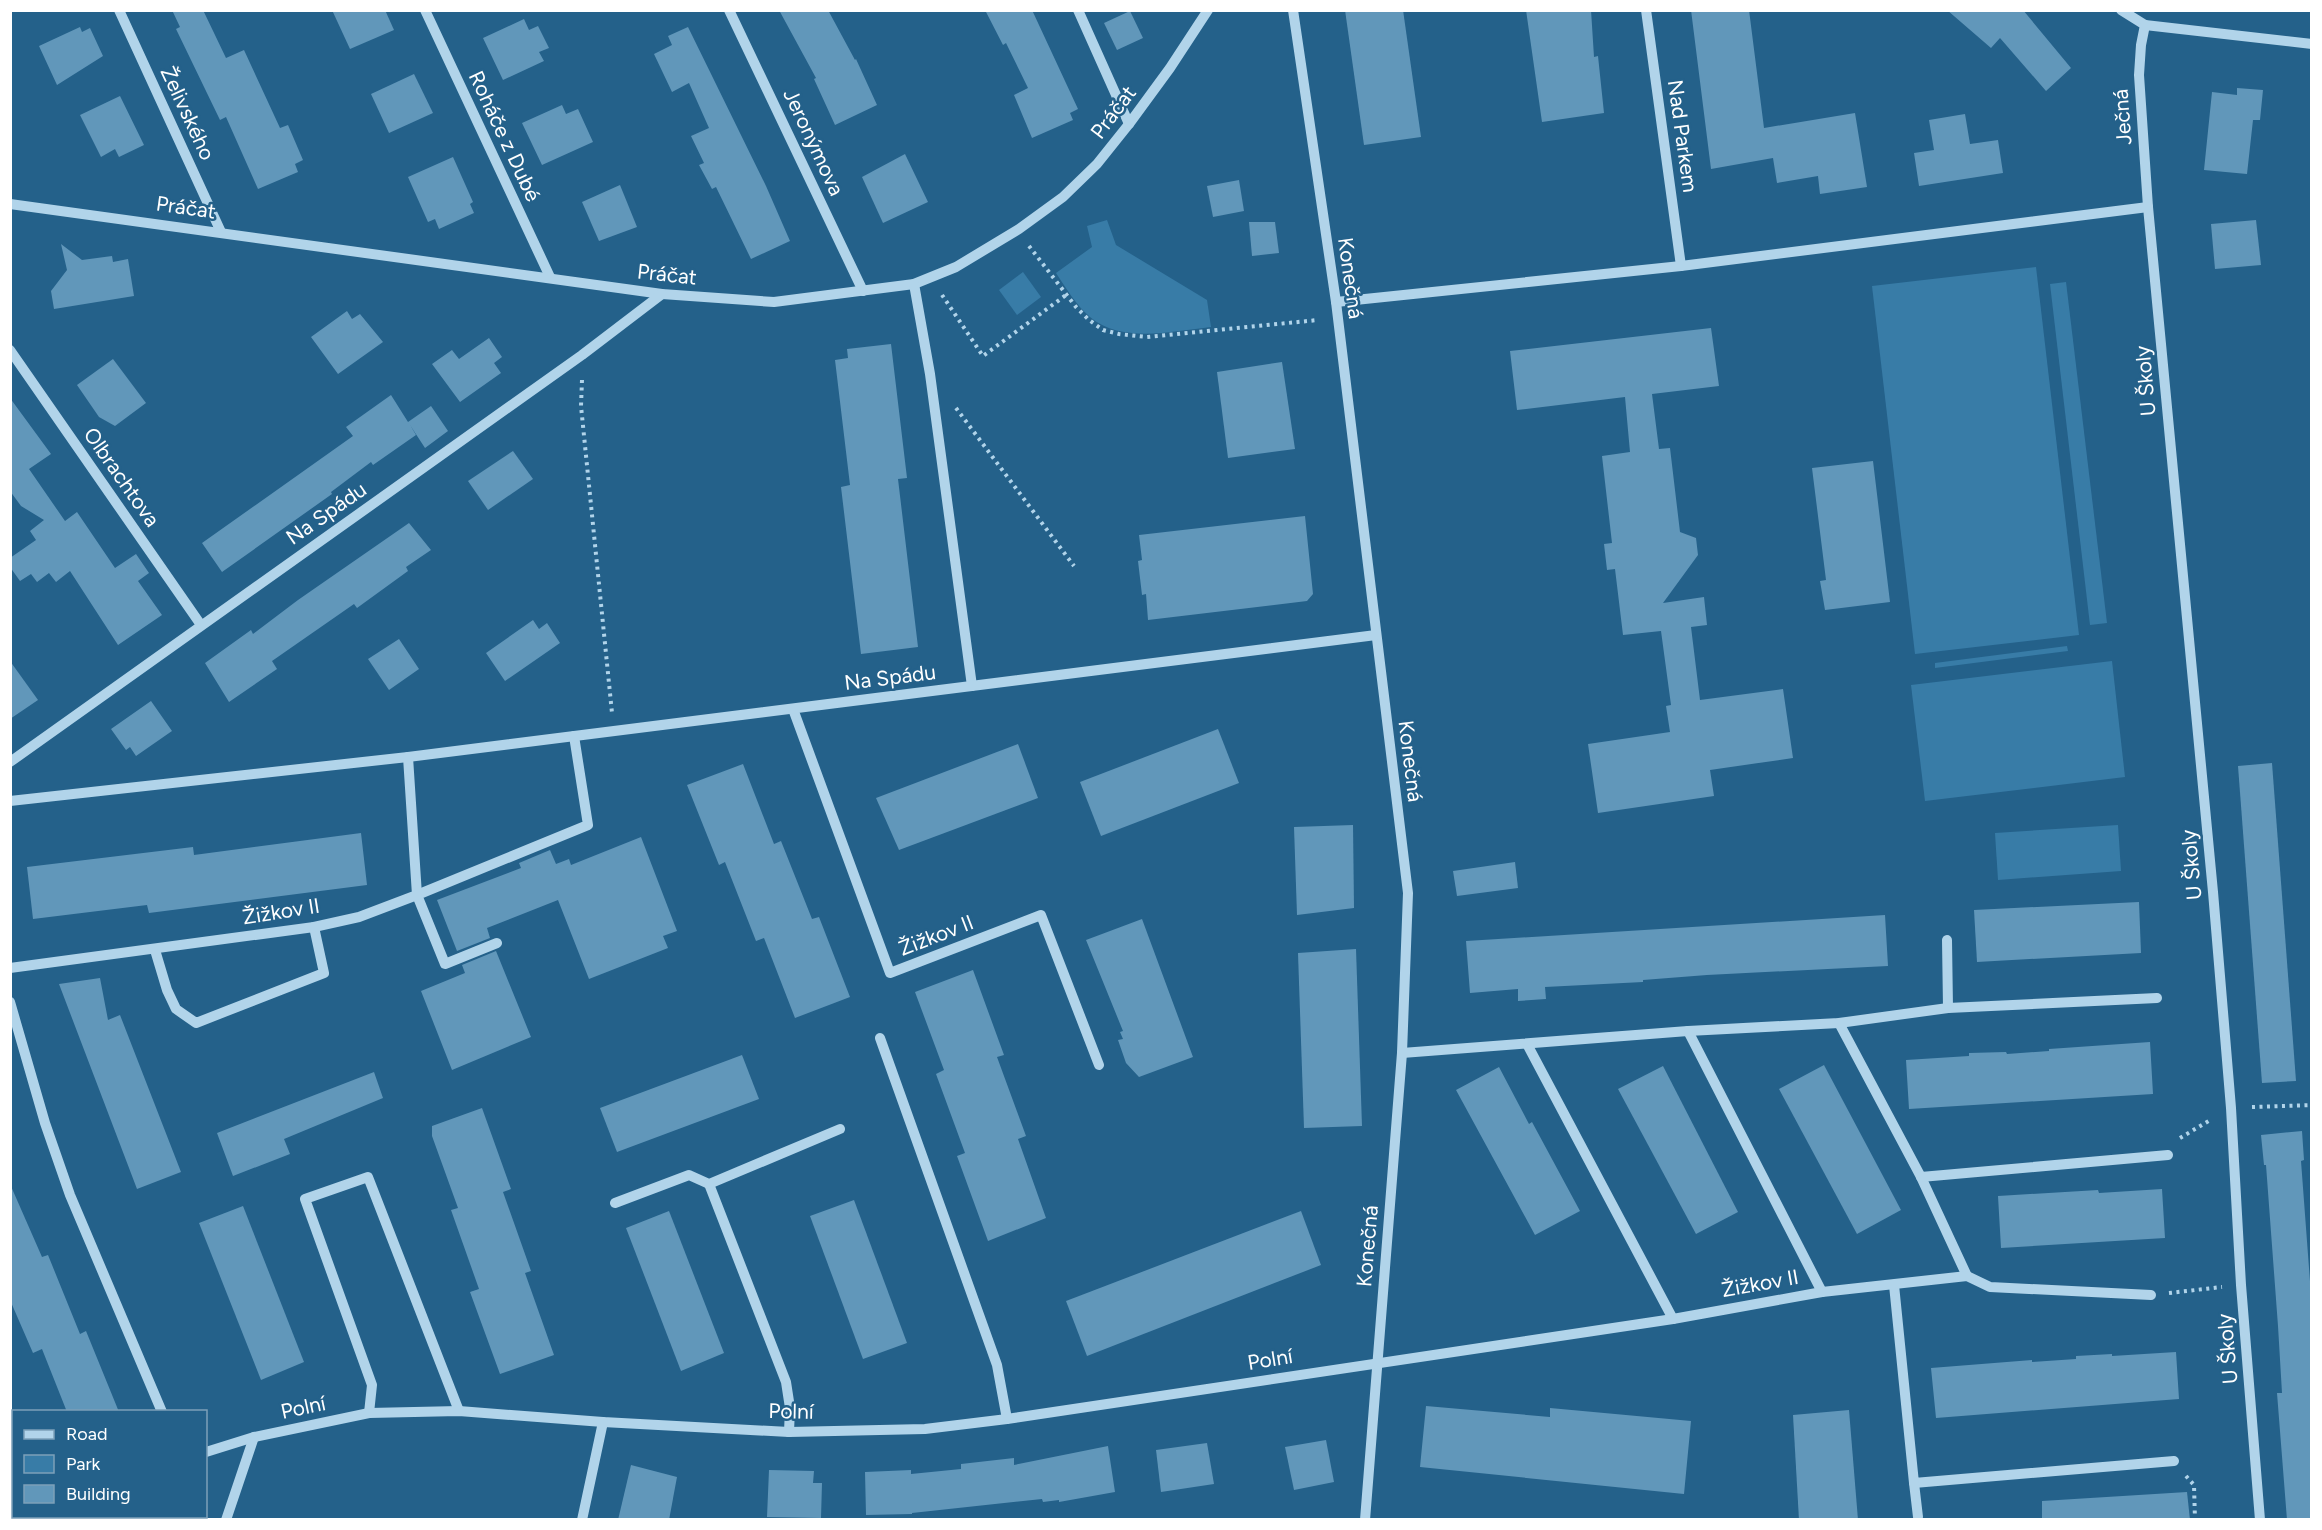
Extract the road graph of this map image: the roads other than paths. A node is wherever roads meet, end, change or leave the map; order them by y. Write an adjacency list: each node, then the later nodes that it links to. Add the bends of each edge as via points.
1 (119, 10): 14 (street, Želivského)
2 (425, 10): 16 (street, Roháče z Dubé)
3 (729, 10): 18 (street, Jeronýmova)
4 (1078, 10): 11 (street)
5 (1208, 10): 11 (street, Práčat)
6 (1293, 10): 20 (street, Konečná)
7 (1646, 10): 15 (street, Nad Parkem)
8 (2121, 10): 9 (street)
9 (2145, 25): 10 (street); 13 (street, Ječná, via 2139,75)
10 (2312, 44)
11 (1129, 124): 17 (street, Práčat, via 1064,198 956,267)
12 (10, 204): 14 (street, Práčat)
13 (2148, 207): 15 (street); 70 (street, U Školy, via 2213,892)
14 (220, 232): 16 (street, Práčat)
15 (1681, 266): 20 (street)
16 (550, 277): 19 (street, Práčat)
17 (914, 284): 18 (street, Práčat); 24 (street)
18 (863, 291): 19 (street, Práčat, via 774,302)
19 (662, 294): 22 (street, Na Spádu)
20 (1336, 302): 23 (street, Konečná)
21 (10, 350): 22 (street, Olbrachtova)
22 (201, 626): 28 (street, Na Spádu)
23 (1376, 635): 24 (street, Na Spádu); 43 (street, Konečná, via 1408,893)
24 (972, 686): 25 (street, Na Spádu)
25 (793, 709): 26 (street, Na Spádu); 44 (street, Žižkov II, via 890,974 1041,915)
26 (574, 736): 27 (street, Na Spádu); 30 (street, Žižkov II, via 588,825)
27 (408, 757): 29 (street, Na Spádu); 30 (street)
28 (10, 762)
29 (10, 801)
30 (417, 895): 31 (street, Žižkov II, via 359,917); 33 (street, via 444,964)
31 (314, 927): 34 (street, Žižkov II); 34 (street, via 324,973 196,1023 176,1009)
32 (1947, 940): 38 (street)
33 (496, 943)
34 (155, 950): 35 (street, Žižkov II)
35 (10, 968)
36 (2157, 998): 38 (street)
37 (10, 1002): 56 (street, via 70,1195)
38 (1948, 1008): 39 (street)
39 (1839, 1023): 40 (street); 47 (street)
40 (1688, 1031): 42 (street); 52 (street)
41 (880, 1038): 59 (street, via 997,1365)
42 (1527, 1044): 43 (street); 54 (street)
43 (1402, 1053): 55 (street, Konečná)
44 (1099, 1065)
45 (840, 1129): 48 (street)
46 (2168, 1155): 47 (street)
47 (1921, 1177): 50 (street)
48 (709, 1184): 49 (street, via 688,1175); 61 (street, via 786,1382)
49 (615, 1203)
50 (1967, 1276): 51 (street, Žižkov II); 53 (street, Žižkov II, via 1990,1287)
51 (1894, 1285): 52 (street, Žižkov II); 65 (street)
52 (1822, 1292): 54 (street, Žižkov II)
53 (2151, 1295)
54 (1674, 1319): 55 (street, Žižkov II)
55 (1377, 1364): 59 (street, Polní); 69 (street, Konečná)
56 (161, 1410)
57 (459, 1411): 58 (street, Polní); 58 (street, via 368,1177 305,1199 372,1385); 60 (street, Polní)
58 (369, 1413): 62 (street, Polní)
59 (1007, 1419): 61 (street, Polní, via 926,1429)
60 (603, 1422): 61 (street, Polní); 68 (street)
61 (789, 1432)
62 (254, 1437): 63 (street, Polní); 67 (street)
63 (207, 1452)
64 (2174, 1461): 65 (street)
65 (1914, 1483): 66 (street)
66 (1918, 1517)
67 (225, 1520)
68 (582, 1520)
69 (1365, 1520)
70 (2260, 1520)

